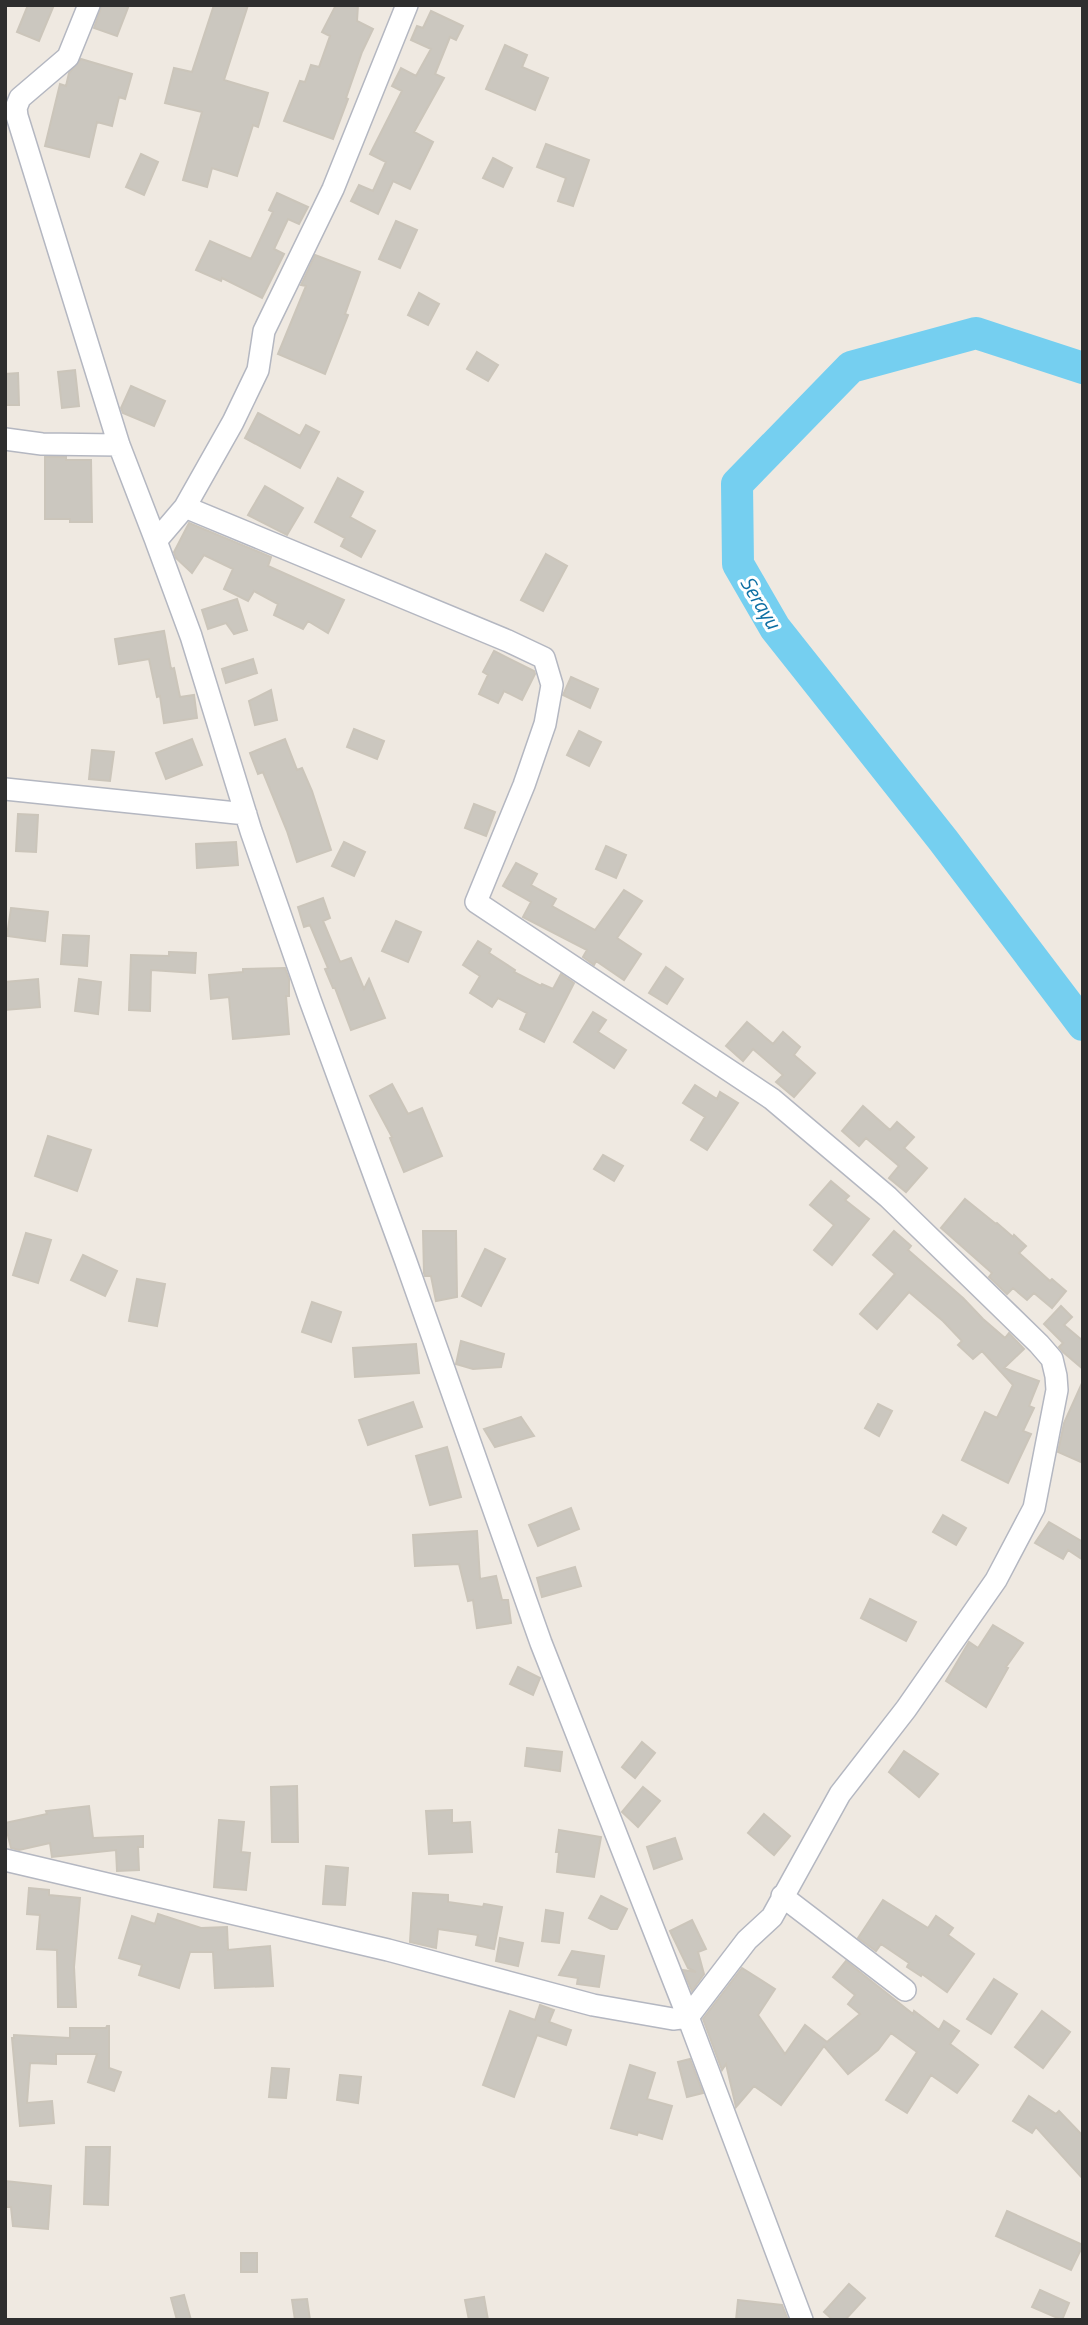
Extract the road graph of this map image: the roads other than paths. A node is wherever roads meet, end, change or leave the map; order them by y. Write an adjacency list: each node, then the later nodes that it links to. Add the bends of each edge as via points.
1 (89, 5): 4 (street, via 68,57 20,98 16,108)
2 (407, 5): 5 (street, via 333,189 264,331 258,370)
3 (5, 439): 4 (street)
4 (119, 445): 6 (street)
5 (185, 508): 6 (street); 10 (street, via 544,658 552,685 545,724 476,902 772,1099 888,1197 1052,1359 1057,1390 1034,1508 996,1580 840,1794)
6 (156, 541): 8 (street)
7 (5, 789): 8 (street)
8 (246, 814): 12 (street, via 541,1643)
9 (5, 1860): 12 (street, via 388,1950 593,2005 673,2019)
10 (782, 1896): 11 (street); 12 (street, via 772,1917 747,1940)
11 (905, 1990)
12 (688, 2017): 13 (street)
13 (802, 2320)

